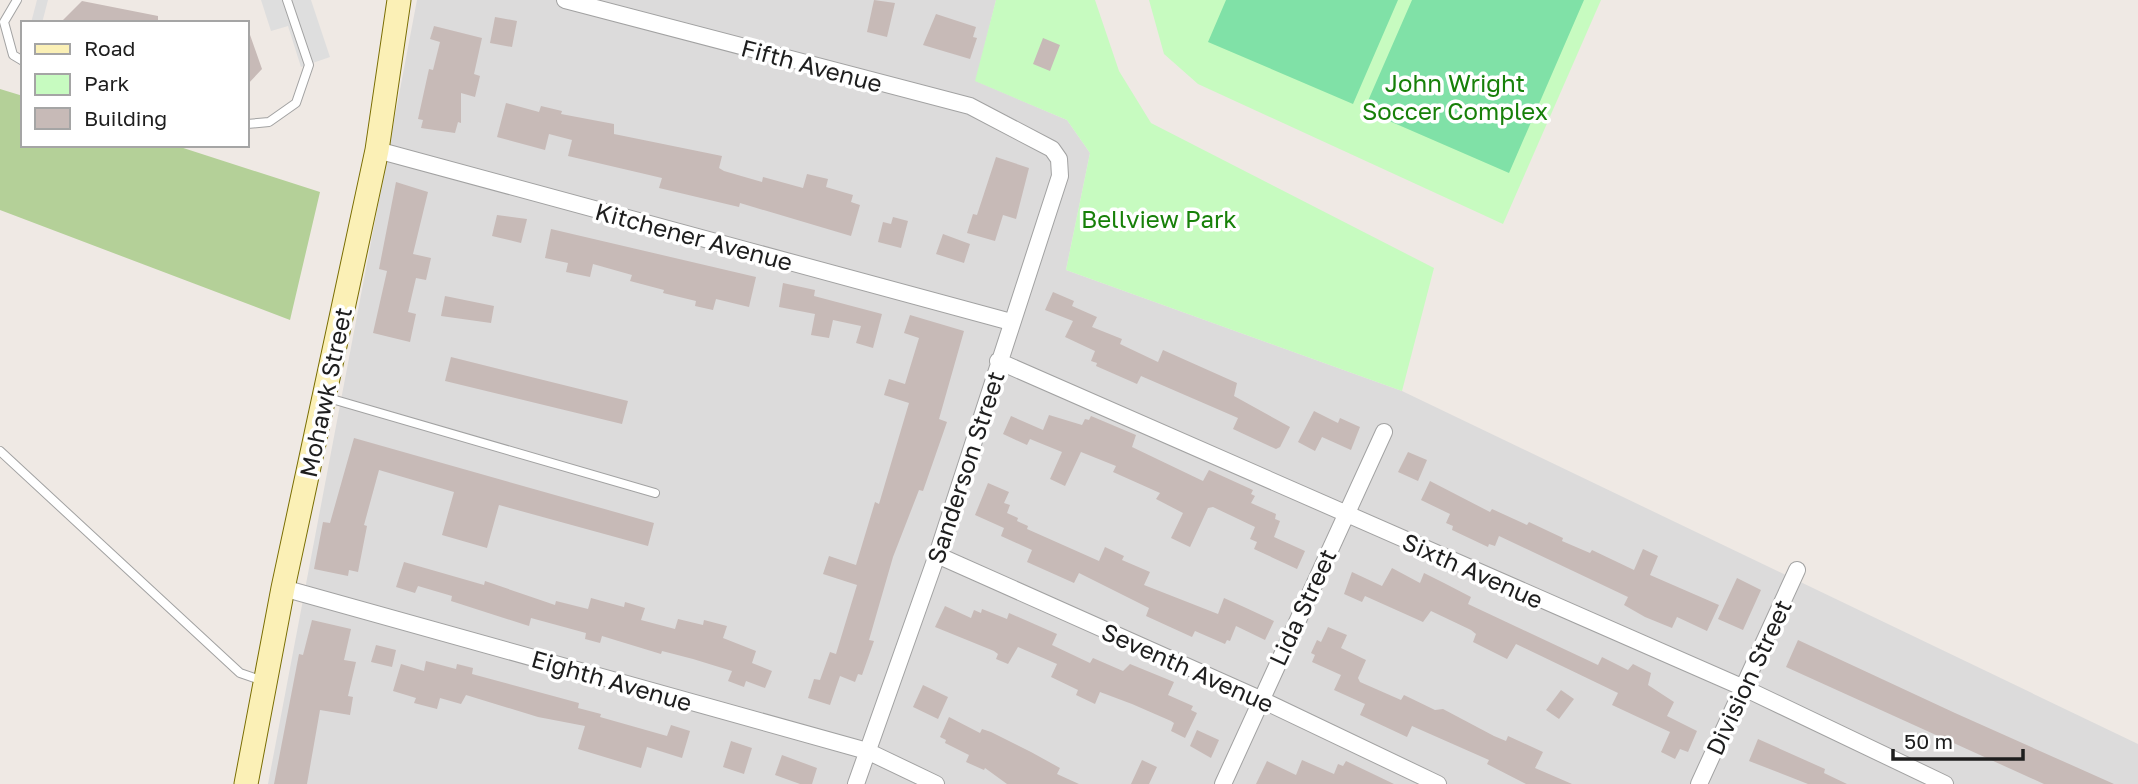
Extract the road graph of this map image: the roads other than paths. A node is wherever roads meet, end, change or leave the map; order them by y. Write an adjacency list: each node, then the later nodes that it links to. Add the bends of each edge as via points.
1 (16, 0): 5 (lane, via 4,22 13,55)
2 (287, 0): 6 (lane, via 309,65 296,103 270,122)
3 (399, 0): 8 (street, Mohawk Street)
4 (565, 0): 7 (street, Fifth Avenue, via 970,106)
5 (21, 60)
6 (248, 124)
7 (1052, 149): 9 (street, Sanderson Street, via 1059,159 1060,176)
8 (377, 150): 9 (street, Kitchener Avenue); 11 (street, Mohawk Street)
9 (1011, 322): 10 (street, Sanderson Street)
10 (998, 361): 15 (street, Sixth Avenue); 16 (street, Sanderson Street)
11 (324, 397): 14 (lane); 18 (street, Mohawk Street)
12 (1384, 432): 15 (street, Lida Street)
13 (0, 451): 19 (lane, via 240,673)
14 (655, 493)
15 (1345, 514): 20 (street, Sixth Avenue); 21 (street, Lida Street)
16 (937, 555): 21 (street, Seventh Avenue); 22 (street, Sanderson Street)
17 (1797, 570): 20 (street, Division Street)
18 (283, 588): 19 (street, Mohawk Street); 22 (street, Eighth Avenue)
19 (265, 682): 23 (street, Mohawk Street)
20 (1744, 688): 28 (street, Division Street); 29 (street, Sixth Avenue)
21 (1260, 699): 26 (street, Lida Street); 27 (street, Seventh Avenue)
22 (867, 751): 24 (street, Sanderson Street); 25 (street, Eighth Avenue)
23 (246, 784)
24 (856, 784)
25 (936, 784)
26 (1223, 784)
27 (1438, 784)
28 (1699, 784)
29 (1945, 784)

